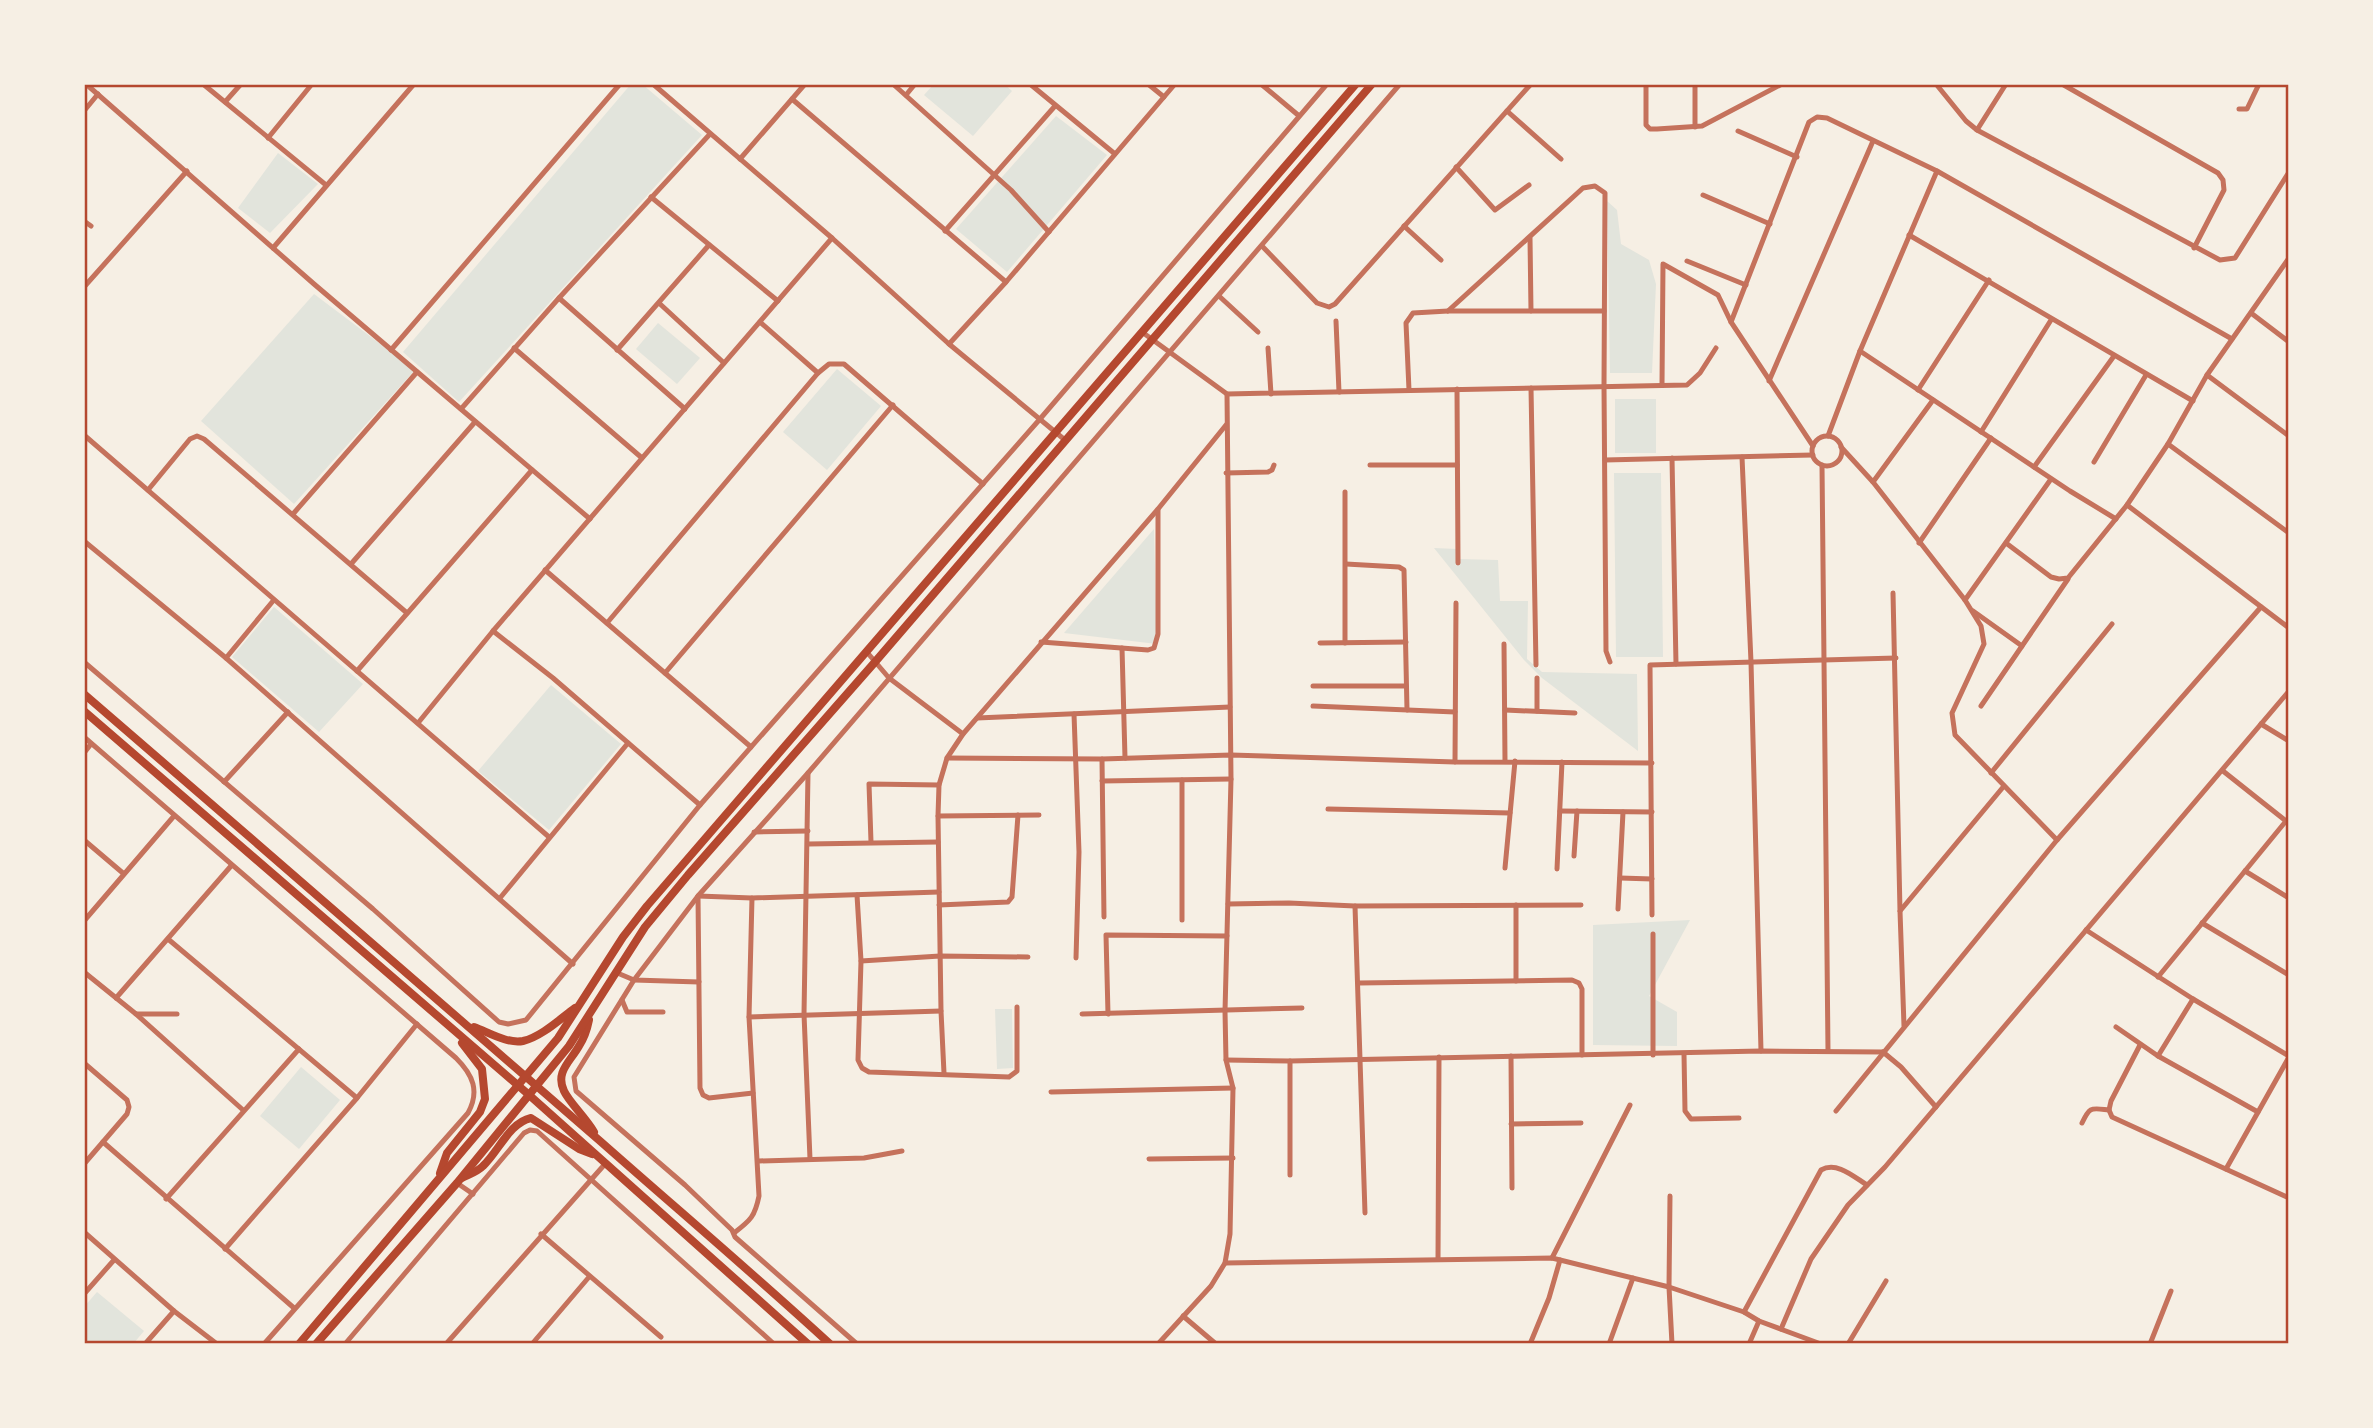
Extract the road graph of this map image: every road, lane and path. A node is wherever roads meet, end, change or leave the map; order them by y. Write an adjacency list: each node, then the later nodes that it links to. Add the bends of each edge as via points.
1 (86, 84): 27 (street)
2 (203, 84): 31 (street)
3 (241, 84): 31 (street)
4 (414, 84): 53 (street)
5 (620, 84): 97 (street)
6 (653, 84): 40 (street)
7 (805, 84): 30 (street)
8 (893, 84): 28 (street)
9 (915, 84): 28 (street)
10 (1030, 84): 32 (street)
11 (1148, 84): 29 (street)
12 (1175, 84): 29 (street)
13 (1261, 84): 36 (street)
14 (1327, 84): 36 (street)
15 (1356, 84): 88 (main road)
16 (1371, 84): 91 (main road)
17 (1400, 84): 66 (street)
18 (1531, 84): 35 (street)
19 (1646, 84): 37 (street, via 1645,117 1650,129)
20 (1695, 84): 37 (street)
21 (1782, 84): 37 (street)
22 (1936, 84): 38 (street)
23 (2006, 84): 38 (street)
24 (2062, 84): 68 (street, via 2218,173 2224,190)
25 (2259, 84): 33 (street, via 2247,109)
26 (307, 86): 41 (street)
27 (98, 94): 34 (street); 49 (street)
28 (906, 95): 51 (street)
29 (1164, 97): 43 (street)
30 (792, 99): 45 (street); 60 (street)
31 (226, 102): 41 (street)
32 (1055, 106): 43 (street); 51 (street)
33 (2239, 109)
34 (84, 111)
35 (1507, 111): 46 (street); 47 (street)
36 (1298, 116): 122 (street)
37 (1695, 127)
38 (1977, 130): 68 (street)
39 (1738, 131): 44 (street)
40 (710, 134): 45 (street); 55 (street)
41 (268, 138): 53 (street)
42 (1873, 141): 44 (street, via 1817,117 1810,122); 48 (street); 107 (street)
43 (1115, 154): 61 (street)
44 (1797, 158): 57 (street)
45 (740, 159): 63 (street)
46 (1561, 159)
47 (1456, 167): 52 (street, via 1495,210); 59 (street)
48 (1937, 171): 62 (street); 90 (street)
49 (187, 172): 67 (street); 75 (street)
50 (2289, 172): 68 (street, via 2235,258 2220,260)
51 (995, 175): 60 (street); 61 (street)
52 (1529, 185)
53 (326, 186): 67 (street)
54 (1703, 195): 57 (street)
55 (651, 197): 65 (street); 77 (street)
56 (84, 221): 58 (street)
57 (1770, 224): 74 (street)
58 (91, 226)
59 (1404, 226): 66 (street, via 1329,307 1317,303); 70 (street)
60 (946, 231): 73 (street)
61 (1049, 232): 73 (street)
62 (1909, 235): 72 (street); 99 (street)
63 (832, 238): 78 (street); 93 (street)
64 (1530, 238): 80 (street); 81 (street); 82 (street, via 1583,188 1595,186 1605,193)
65 (709, 245): 78 (street); 79 (street)
66 (1262, 247): 76 (street)
67 (273, 248): 97 (street)
68 (2194, 248)
69 (2289, 258): 83 (street)
70 (1441, 260)
71 (1687, 261): 74 (street)
72 (1989, 280): 84 (street); 113 (street)
73 (1006, 282): 93 (street)
74 (1746, 285): 87 (street)
75 (84, 287)
76 (1219, 296): 89 (street); 100 (street)
77 (559, 298): 94 (street); 98 (street)
78 (778, 301): 86 (street)
79 (659, 303): 98 (street); 102 (street)
80 (1448, 311): 81 (street); 112 (street, via 1419,311 1406,323)
81 (1531, 311): 82 (street)
82 (1604, 311): 109 (street)
83 (2250, 313): 90 (street); 92 (street)
84 (2051, 320): 101 (street); 126 (street)
85 (1336, 321): 114 (street)
86 (760, 322): 102 (street); 104 (street)
87 (1731, 322): 107 (street); 108 (street, via 1718,295 1663,264)
88 (1142, 332): 91 (street); 125 (main road)
89 (1258, 332)
90 (2232, 339): 106 (street)
91 (1151, 340): 100 (street); 131 (main road)
92 (2289, 342)
93 (949, 344): 122 (street)
94 (514, 348): 121 (street); 137 (street)
95 (1268, 348): 116 (street)
96 (1716, 348): 108 (street, via 1687,385)
97 (391, 350): 103 (street)
98 (617, 350): 120 (street)
99 (1860, 351): 113 (street); 128 (street)
100 (1169, 353): 115 (street); 197 (street)
101 (2114, 356): 105 (street); 145 (street)
102 (724, 363): 120 (street)
103 (416, 372): 121 (street); 155 (street)
104 (818, 373): 119 (street, via 829,364 844,364); 174 (street)
105 (2146, 375): 118 (street); 140 (street)
106 (2207, 375): 118 (street); 129 (street)
107 (1769, 381): 133 (street)
108 (1662, 385): 109 (street)
109 (1604, 386): 110 (street); 139 (street)
110 (1531, 388): 111 (street); 194 (street)
111 (1457, 389): 112 (street); 141 (street)
112 (1409, 390): 114 (street)
113 (1918, 390): 117 (street)
114 (1339, 392): 116 (street)
115 (1227, 394): 116 (street); 124 (street)
116 (1271, 394)
117 (1933, 400): 126 (street); 149 (street)
118 (2193, 401): 132 (street)
119 (893, 405): 150 (street); 196 (street)
120 (685, 409): 137 (street)
121 (461, 410): 123 (street)
122 (1040, 419): 125 (street); 150 (street)
123 (475, 422): 146 (street); 163 (street)
124 (1226, 425): 147 (street); 154 (street)
125 (1055, 432): 131 (street); 185 (main road)
126 (1981, 432): 130 (street)
127 (84, 435): 151 (street)
128 (1828, 436): 133 (street); 134 (street)
129 (2289, 436)
130 (1990, 438): 145 (street); 160 (street)
131 (1065, 440): 190 (main road)
132 (2168, 444): 153 (street); 158 (street)
133 (1813, 446): 135 (street)
134 (1842, 447): 144 (street, via 1839,460); 149 (street)
135 (1813, 455): 136 (street); 144 (street)
136 (1742, 457): 138 (street); 192 (street)
137 (642, 458): 156 (street)
138 (1672, 458): 139 (street); 193 (street)
139 (1605, 460): 191 (street)
140 (2094, 462)
141 (1457, 464): 143 (street); 162 (street)
142 (1274, 465): 147 (street, via 1268,472)
143 (1370, 465)
144 (1822, 465): 188 (street)
145 (2034, 467): 148 (street)
146 (532, 470): 156 (street); 173 (street)
147 (1226, 473): 205 (street)
148 (2051, 479): 157 (street); 161 (street)
149 (1873, 482): 160 (street)
150 (983, 484): 225 (street)
151 (148, 490): 155 (street, via 197,436); 169 (street)
152 (1345, 492): 164 (street)
153 (2127, 505): 157 (street); 171 (street)
154 (1158, 509): 178 (street); 184 (street, via 1157,643 1148,650)
155 (293, 514): 163 (street)
156 (590, 519): 165 (street)
157 (2116, 519): 166 (street)
158 (2289, 533)
159 (84, 541): 186 (street)
160 (1919, 542): 168 (street)
161 (2006, 543): 166 (street, via 2050,578); 168 (street)
162 (1458, 563)
163 (351, 564): 173 (street)
164 (1346, 564): 179 (street, via 1404,570); 181 (street)
165 (545, 570): 174 (street); 177 (street)
166 (2068, 578): 183 (street)
167 (1893, 593): 187 (street)
168 (1965, 600): 172 (street)
169 (273, 601): 186 (street); 195 (street)
170 (1456, 603): 211 (street)
171 (2261, 607): 176 (street); 261 (street)
172 (1971, 609): 183 (street); 239 (street, via 1984,644 1952,713 1953,725 1955,735)
173 (407, 613): 195 (street)
174 (607, 623): 196 (street)
175 (2112, 624): 239 (street)
176 (2289, 628)
177 (493, 631): 218 (street); 223 (street)
178 (1041, 642): 184 (street); 216 (street)
179 (1406, 642): 181 (street); 200 (street)
180 (1320, 643): 181 (street)
181 (1345, 643)
182 (1504, 644): 207 (street)
183 (2022, 646): 204 (street)
184 (1122, 648): 210 (street)
185 (866, 651): 190 (street); 312 (main road, via 647,906)
186 (226, 658): 209 (street)
187 (1896, 658): 188 (street); 286 (street)
188 (1824, 660): 192 (street); 334 (street)
189 (84, 662): 243 (street)
190 (875, 662): 197 (street); 302 (main road, via 688,875)
191 (1609, 662)
192 (1751, 662): 193 (street); 333 (street)
193 (1676, 664): 236 (street, via 1650,665)
194 (1536, 665)
195 (357, 671): 218 (street)
196 (665, 673): 225 (street)
197 (889, 678): 220 (street); 238 (street)
198 (1537, 678): 212 (street)
199 (1312, 686): 200 (street)
200 (1406, 686): 206 (street)
201 (2289, 691): 219 (street)
202 (84, 694): 213 (main road)
203 (1312, 706): 206 (street)
204 (1981, 706)
205 (1230, 707): 210 (street); 227 (street)
206 (1407, 710): 211 (street)
207 (1505, 710): 212 (street); 232 (street)
208 (84, 711): 217 (main road)
209 (288, 712): 243 (street); 277 (street)
210 (1123, 712): 214 (street); 230 (street)
211 (1455, 712): 234 (street)
212 (1537, 712): 215 (street)
213 (106, 713): 217 (main road); 327 (main road)
214 (1074, 713): 216 (street); 229 (street)
215 (1575, 713)
216 (977, 718): 220 (street)
217 (97, 723): 330 (main road)
218 (418, 723): 259 (street)
219 (2261, 724): 222 (street); 237 (street)
220 (963, 734): 228 (street)
221 (84, 737): 224 (street)
222 (2289, 741)
223 (628, 743): 246 (street); 259 (street)
224 (91, 744): 226 (street); 255 (street)
225 (751, 747): 246 (street)
226 (84, 753)
227 (1231, 755): 230 (street); 234 (street); 240 (street)
228 (947, 758): 229 (street); 244 (street)
229 (1077, 758): 231 (street); 298 (street)
230 (1125, 758): 231 (street)
231 (1102, 759): 242 (street)
232 (1505, 761): 233 (street); 234 (street)
233 (1515, 761): 235 (street); 252 (street)
234 (1455, 762)
235 (1562, 762): 236 (street); 248 (street)
236 (1652, 763): 251 (street)
237 (2223, 771): 269 (street, via 2286,821); 292 (street)
238 (808, 773): 257 (street); 258 (street)
239 (1991, 773): 245 (street)
240 (1231, 779): 241 (street); 280 (street)
241 (1182, 780): 242 (street); 289 (street)
242 (1102, 781): 288 (street)
243 (224, 782): 300 (street, via 499,1022 526,1020)
244 (939, 785): 256 (street); 262 (street, via 869,784)
245 (2004, 786): 261 (street); 286 (street)
246 (700, 805): 300 (street)
247 (1328, 809): 252 (street)
248 (1560, 811): 249 (street); 268 (street)
249 (1577, 811): 250 (street); 265 (street)
250 (1623, 812): 251 (street); 271 (street)
251 (1652, 812): 272 (street)
252 (1510, 813): 267 (street)
253 (1018, 815): 254 (street); 256 (street); 281 (street, via 1008,902)
254 (1039, 815)
255 (174, 816): 266 (street); 270 (street)
256 (938, 816): 263 (street)
257 (808, 831): 258 (street); 264 (street)
258 (754, 832): 275 (street)
259 (549, 837): 277 (street)
260 (84, 840): 270 (street)
261 (2057, 840): 328 (street)
262 (871, 842): 263 (street); 264 (street)
263 (938, 842): 273 (street)
264 (808, 844): 276 (street)
265 (1574, 856)
266 (231, 866): 295 (street); 326 (street)
267 (1505, 868)
268 (1557, 869)
269 (2245, 871): 279 (street); 291 (street)
270 (124, 874): 290 (street)
271 (1620, 878): 272 (street); 285 (street)
272 (1652, 879): 287 (street)
273 (939, 892): 274 (street); 281 (street)
274 (857, 895): 276 (street); 299 (street)
275 (698, 896): 278 (street); 305 (street); 307 (street)
276 (804, 897): 278 (street); 321 (street)
277 (500, 898): 300 (street)
278 (751, 898): 325 (street)
279 (2289, 898)
280 (1228, 904): 284 (street); 294 (street)
281 (939, 905): 296 (street)
282 (1516, 905): 283 (street); 284 (street); 306 (street)
283 (1581, 905)
284 (1355, 906): 308 (street)
285 (1618, 909)
286 (1900, 911): 328 (street)
287 (1652, 915)
288 (1104, 916)
289 (1182, 920)
290 (84, 921)
291 (2202, 923): 303 (street); 304 (street)
292 (2086, 930): 304 (street); 357 (street)
293 (1653, 934): 338 (street)
294 (1227, 936): 316 (street); 323 (street, via 1106,936)
295 (168, 939): 309 (street); 332 (street)
296 (940, 956): 297 (street); 299 (street); 315 (street)
297 (1028, 957)
298 (1076, 958)
299 (861, 961): 318 (street)
300 (573, 964)
301 (84, 972): 309 (street)
302 (615, 972): 305 (street); 324 (main road)
303 (2289, 975)
304 (2158, 977): 310 (street)
305 (634, 980): 307 (street); 311 (street)
306 (1516, 981): 308 (street); 337 (street, via 1579,983)
307 (699, 982): 353 (street, via 699,1088 709,1098)
308 (1359, 983): 343 (street)
309 (116, 998): 319 (street)
310 (2193, 999): 340 (street); 341 (street)
311 (622, 1000): 317 (street, via 627,1012); 390 (street, via 574,1077 576,1091)
312 (580, 1004): 327 (main road, via 523,1041); 348 (main road)
313 (1017, 1007): 347 (street, via 1014,1074)
314 (1302, 1008): 316 (street)
315 (941, 1011): 318 (street); 347 (street)
316 (1225, 1011): 323 (street); 344 (street)
317 (663, 1012)
318 (858, 1012): 321 (street); 347 (street, via 862,1068 869,1072)
319 (136, 1014): 320 (street); 359 (street)
320 (177, 1014)
321 (804, 1014): 325 (street); 371 (street)
322 (1082, 1014): 323 (street)
323 (1108, 1014)
324 (589, 1017): 349 (main road); 366 (main road, via 587,1033 560,1079 565,1094)
325 (749, 1017): 353 (street)
326 (417, 1024): 355 (street); 404 (street, via 469,1072 475,1087 472,1106)
327 (468, 1025): 348 (main road)
328 (1904, 1026): 335 (street)
329 (2116, 1027): 331 (street)
330 (451, 1028): 350 (main road); 379 (main road, via 482,1069 485,1099 447,1153)
331 (2140, 1045): 340 (street); 358 (street)
332 (299, 1049): 355 (street); 359 (street)
333 (1761, 1051): 334 (street); 336 (street)
334 (1829, 1051): 335 (street)
335 (1883, 1052): 357 (street); 360 (street)
336 (1684, 1054): 338 (street); 362 (street, via 1685,1111 1690,1119)
337 (1582, 1055): 338 (street); 339 (street)
338 (1653, 1055)
339 (1511, 1056): 342 (street); 364 (street)
340 (2158, 1056): 361 (street)
341 (2289, 1056): 361 (street)
342 (1439, 1057): 343 (street); 394 (street)
343 (1362, 1059): 345 (street); 387 (street)
344 (1226, 1060): 345 (street); 351 (street)
345 (1290, 1061): 377 (street)
346 (84, 1063): 367 (street, via 127,1100 129,1107)
347 (944, 1073)
348 (527, 1075): 349 (main road); 350 (main road)
349 (536, 1083): 354 (main road); 366 (main road)
350 (518, 1087): 354 (main road); 379 (main road)
351 (1233, 1088): 352 (street); 370 (street)
352 (1051, 1091)
353 (754, 1093): 373 (street)
354 (528, 1094): 369 (main road); 380 (main road)
355 (357, 1098): 391 (street)
356 (1630, 1105): 393 (street)
357 (1936, 1107): 381 (street)
358 (2109, 1110): 363 (street, via 2088,1110); 376 (street, via 2112,1117)
359 (243, 1111): 386 (street)
360 (1836, 1111)
361 (2258, 1112): 376 (street)
362 (1739, 1118)
363 (2082, 1123)
364 (1511, 1124): 365 (street); 382 (street)
365 (1581, 1124)
366 (599, 1141): 392 (main road)
367 (103, 1142): 374 (street); 386 (street)
368 (902, 1152): 371 (street)
369 (595, 1155): 375 (main road); 380 (main road, via 531,1118 518,1124 477,1171)
370 (1233, 1158): 372 (street); 397 (street)
371 (810, 1159): 373 (street)
372 (1149, 1159)
373 (759, 1161): 390 (street, via 756,1212)
374 (84, 1164)
375 (605, 1164): 378 (street); 420 (main road)
376 (2226, 1169): 385 (street)
377 (1290, 1175)
378 (590, 1178): 383 (street, via 537,1130 530,1130); 389 (street); 419 (street, via 695,1278)
379 (438, 1179): 414 (main road)
380 (458, 1181): 383 (street); 415 (main road)
381 (1867, 1185): 406 (street, via 1839,1168 1821,1170); 409 (street, via 1811,1259)
382 (1513, 1188)
383 (473, 1194): 416 (street)
384 (1670, 1196): 401 (street)
385 (2289, 1198)
386 (166, 1199): 391 (street)
387 (1366, 1213)
388 (84, 1232): 395 (street)
389 (541, 1234): 398 (street); 417 (street)
390 (735, 1235): 392 (street); 422 (street)
391 (225, 1249): 404 (street)
392 (729, 1252): 421 (main road)
393 (1552, 1258): 394 (street); 396 (street)
394 (1438, 1259): 397 (street)
395 (114, 1260): 403 (street); 405 (street)
396 (1560, 1260): 399 (street); 425 (street)
397 (1225, 1263): 407 (street)
398 (589, 1277): 410 (street); 418 (street)
399 (1633, 1278): 401 (street); 426 (street)
400 (1886, 1281): 430 (street)
401 (1669, 1287): 406 (street); 427 (street)
402 (2172, 1291): 431 (street)
403 (84, 1294)
404 (294, 1308): 413 (street)
405 (174, 1311): 411 (street); 412 (street)
406 (1744, 1312): 408 (street)
407 (1183, 1316): 423 (street); 424 (street)
408 (1759, 1321): 409 (street); 428 (street)
409 (1781, 1329): 429 (street)
410 (661, 1337)
411 (145, 1344)
412 (217, 1344)
413 (264, 1344)
414 (299, 1344)
415 (316, 1344)
416 (345, 1344)
417 (446, 1344)
418 (532, 1344)
419 (774, 1344)
420 (808, 1344)
421 (830, 1344)
422 (857, 1344)
423 (1158, 1344)
424 (1216, 1344)
425 (1530, 1344)
426 (1609, 1344)
427 (1672, 1344)
428 (1749, 1344)
429 (1821, 1344)
430 (1847, 1344)
431 (2150, 1344)

